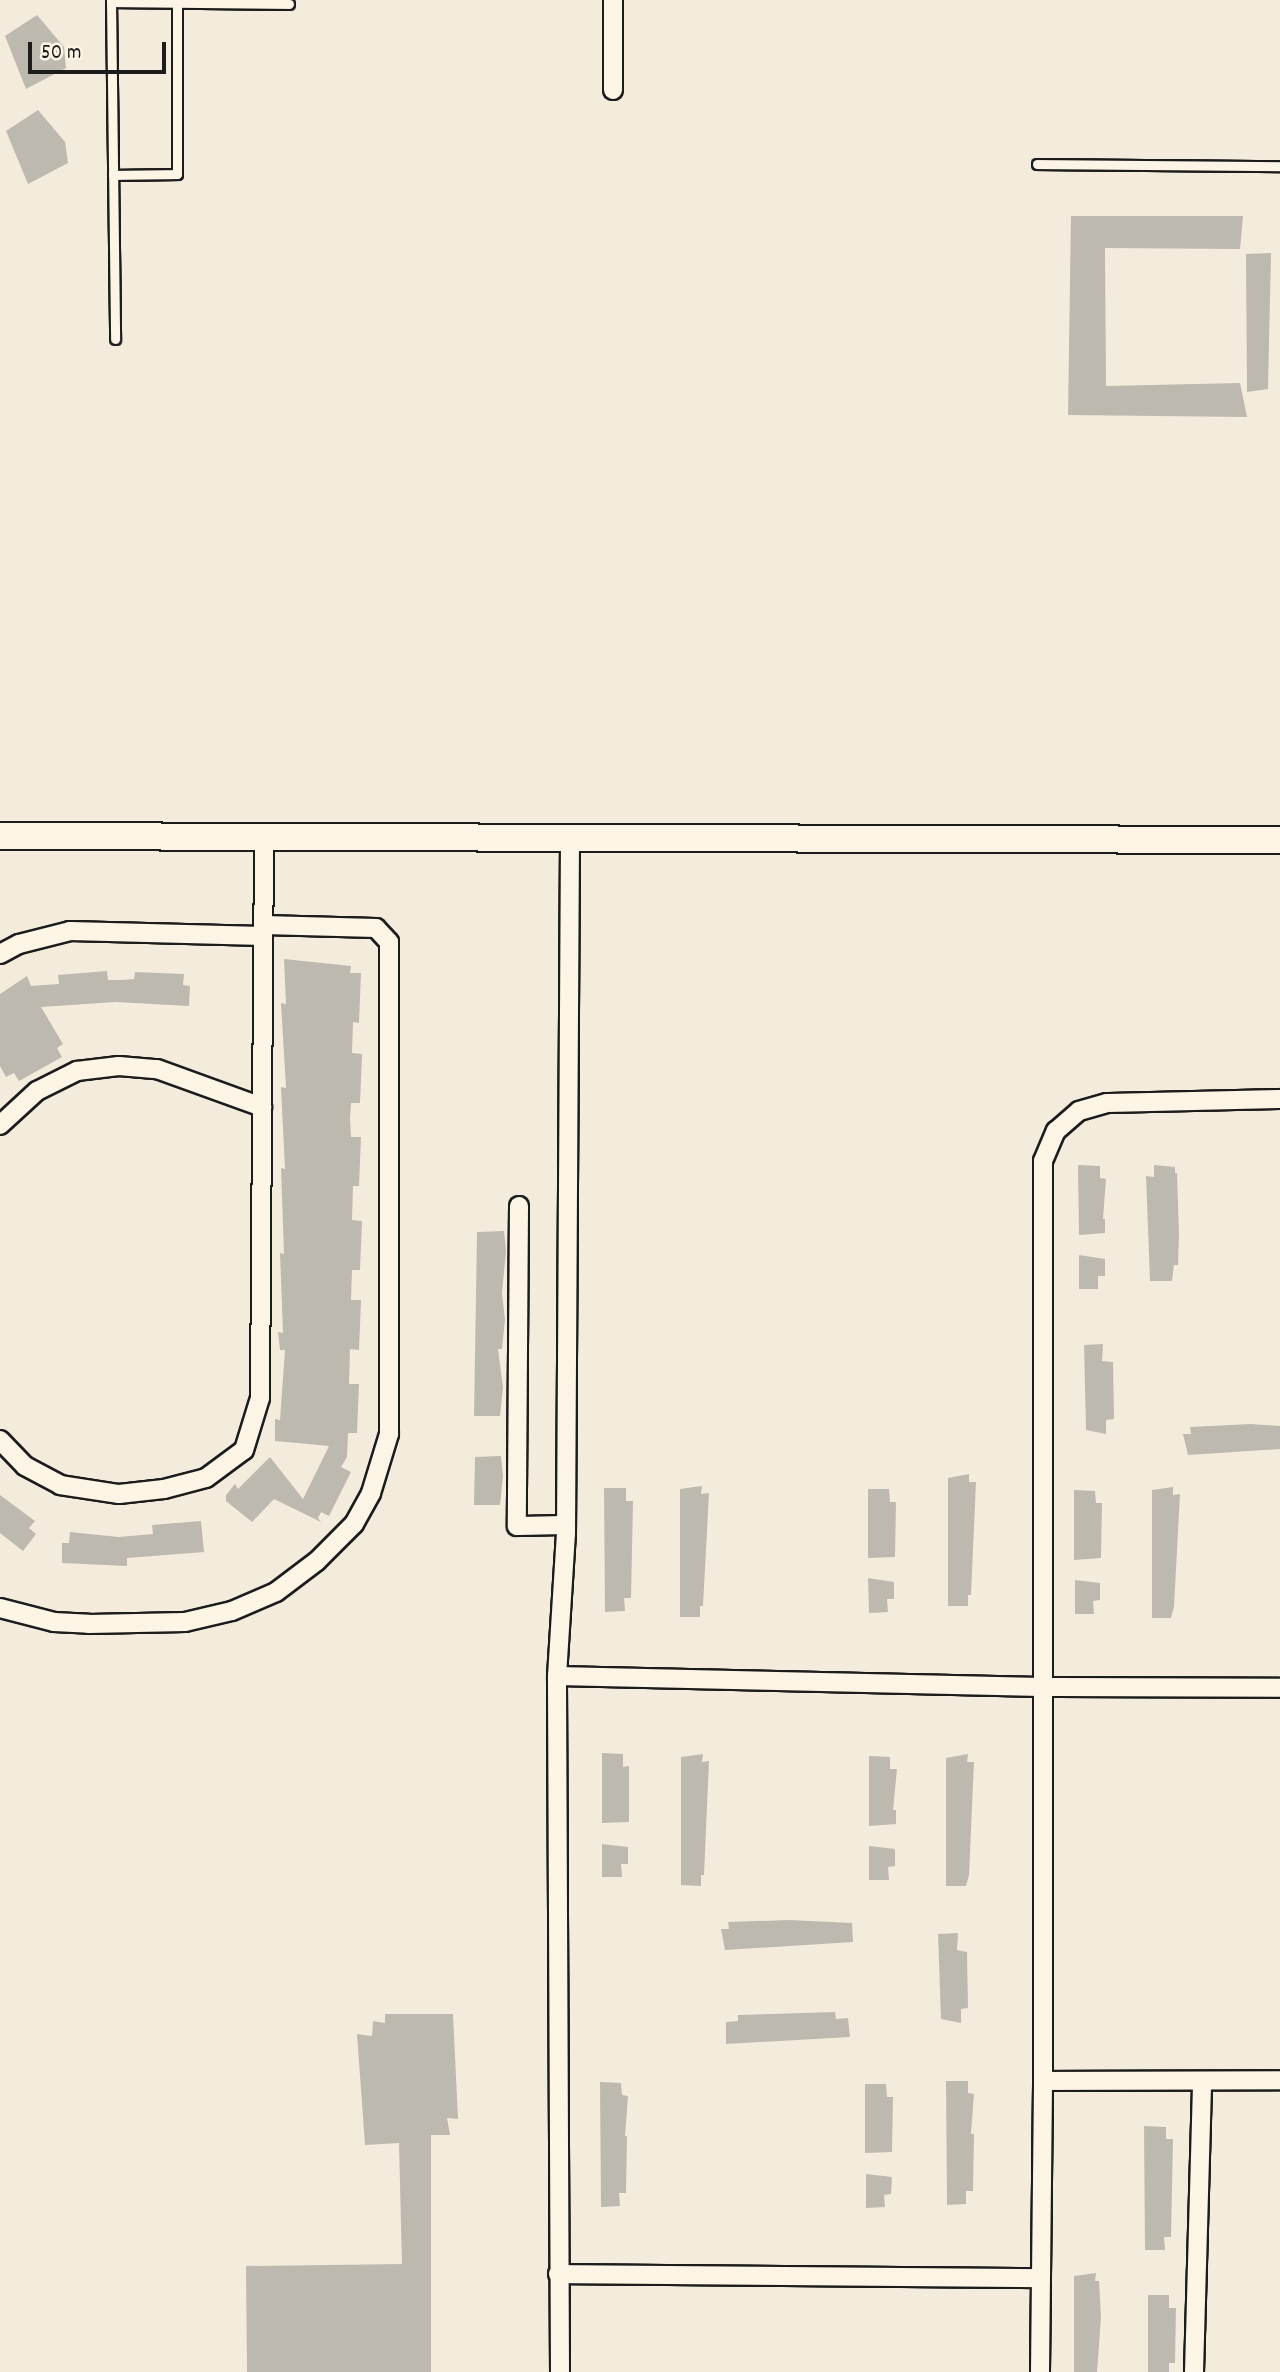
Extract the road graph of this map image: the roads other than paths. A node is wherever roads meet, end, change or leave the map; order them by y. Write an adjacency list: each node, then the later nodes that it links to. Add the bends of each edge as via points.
1 (613, 0): 5 (street)
2 (111, 1): 3 (lane); 8 (lane)
3 (177, 3): 4 (lane); 8 (lane, via 177,173)
4 (289, 4)
5 (613, 90)
6 (1037, 164): 7 (lane)
7 (1280, 166)
8 (113, 175): 9 (lane)
9 (115, 339)
10 (0, 836): 11 (street)
11 (264, 838): 12 (street); 14 (street)
12 (570, 839): 13 (street); 21 (street)
13 (1280, 840)
14 (263, 931): 15 (street, via 70,930); 17 (street); 22 (street, via 376,928 389,942 389,1434 371,1493 354,1524 317,1561 276,1592 232,1612 185,1622 89,1624 54,1622)
15 (0, 954)
16 (1280, 1099): 24 (street, via 1107,1104 1079,1111 1056,1131 1043,1161)
17 (262, 1107): 18 (street, via 157,1069 118,1066 77,1071 37,1091); 20 (street, via 260,1398 244,1450 206,1478 119,1494 60,1485 25,1466)
18 (0, 1125)
19 (519, 1206): 21 (street, via 517,1526)
20 (0, 1440)
21 (566, 1525): 23 (street)
22 (0, 1608)
23 (557, 1676): 24 (street); 29 (street)
24 (1041, 1687): 25 (street); 27 (street)
25 (1280, 1688)
26 (1280, 2080): 28 (street)
27 (1043, 2081): 28 (street); 30 (street)
28 (1202, 2081): 33 (street)
29 (558, 2274): 30 (street); 31 (street)
30 (1039, 2278): 32 (street)
31 (560, 2372)
32 (1040, 2372)
33 (1194, 2372)

